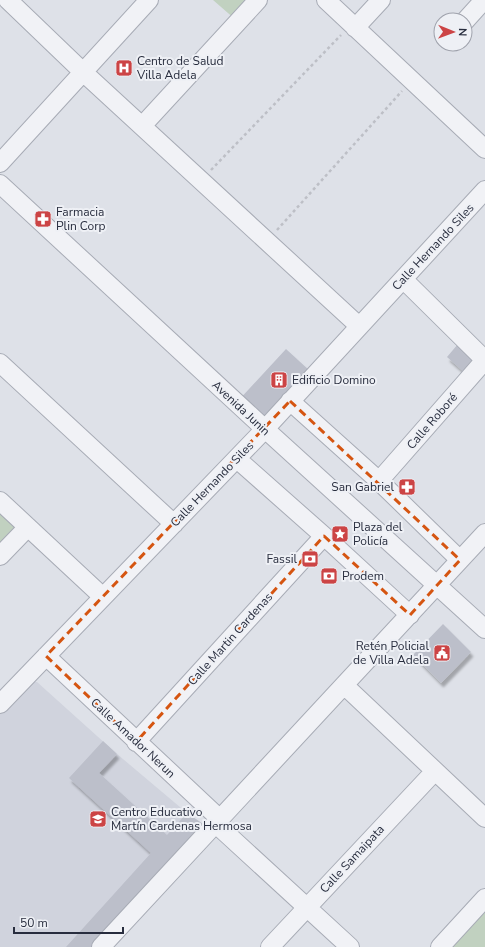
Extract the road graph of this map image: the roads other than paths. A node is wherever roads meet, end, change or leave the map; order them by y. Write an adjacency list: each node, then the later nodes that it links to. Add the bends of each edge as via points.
1 (149, 0): 9 (street)
2 (258, 0): 10 (street)
3 (326, 0): 8 (street)
4 (381, 0): 8 (street)
5 (484, 0): 7 (street)
6 (17, 3): 9 (street)
7 (473, 12)
8 (353, 26): 11 (street)
9 (83, 72): 10 (street); 12 (street)
10 (142, 126): 16 (street)
11 (485, 149)
12 (0, 163)
13 (0, 184): 20 (street, Avenida Junin)
14 (485, 190): 15 (street, Calle Hernando Siles)
15 (403, 279): 16 (street, Calle Hernando Siles); 17 (street)
16 (359, 326): 19 (street, Calle Hernando Siles)
17 (485, 360): 22 (street, Calle Roboré)
18 (0, 363): 24 (street)
19 (290, 401): 20 (street, Calle Hernando Siles); 22 (street)
20 (265, 429): 21 (street, Calle Hernando Siles); 30 (street, Avenida Junin)
21 (237, 459): 24 (street, Calle Hernando Siles); 27 (street)
22 (379, 481): 29 (street)
23 (0, 501): 25 (street)
24 (174, 524): 31 (street, Calle Hernando Siles)
25 (28, 527): 28 (street); 31 (street)
26 (485, 533): 29 (street)
27 (324, 536): 32 (street); 37 (street, Calle Martin Cardenas)
28 (0, 556)
29 (460, 560): 30 (street)
30 (437, 585): 32 (street); 33 (street, Avenida Junin)
31 (103, 597): 34 (street, Calle Hernando Siles)
32 (410, 615): 35 (street)
33 (485, 629)
34 (46, 656): 36 (street, Calle Hernando Siles); 37 (street, Calle Amador Nerun)
35 (344, 685): 38 (street); 40 (street)
36 (0, 704)
37 (136, 742): 40 (street, Calle Amador Nerun)
38 (435, 771): 39 (street); 42 (street, Calle Samaipata)
39 (485, 818)
40 (218, 821): 42 (street, Calle Amador Nerun); 43 (street)
41 (485, 898): 46 (street)
42 (307, 908): 44 (street, Calle Samaipata); 45 (street, Calle Amador Nerun)
43 (101, 947)
44 (270, 947)
45 (350, 947)
46 (440, 947)

